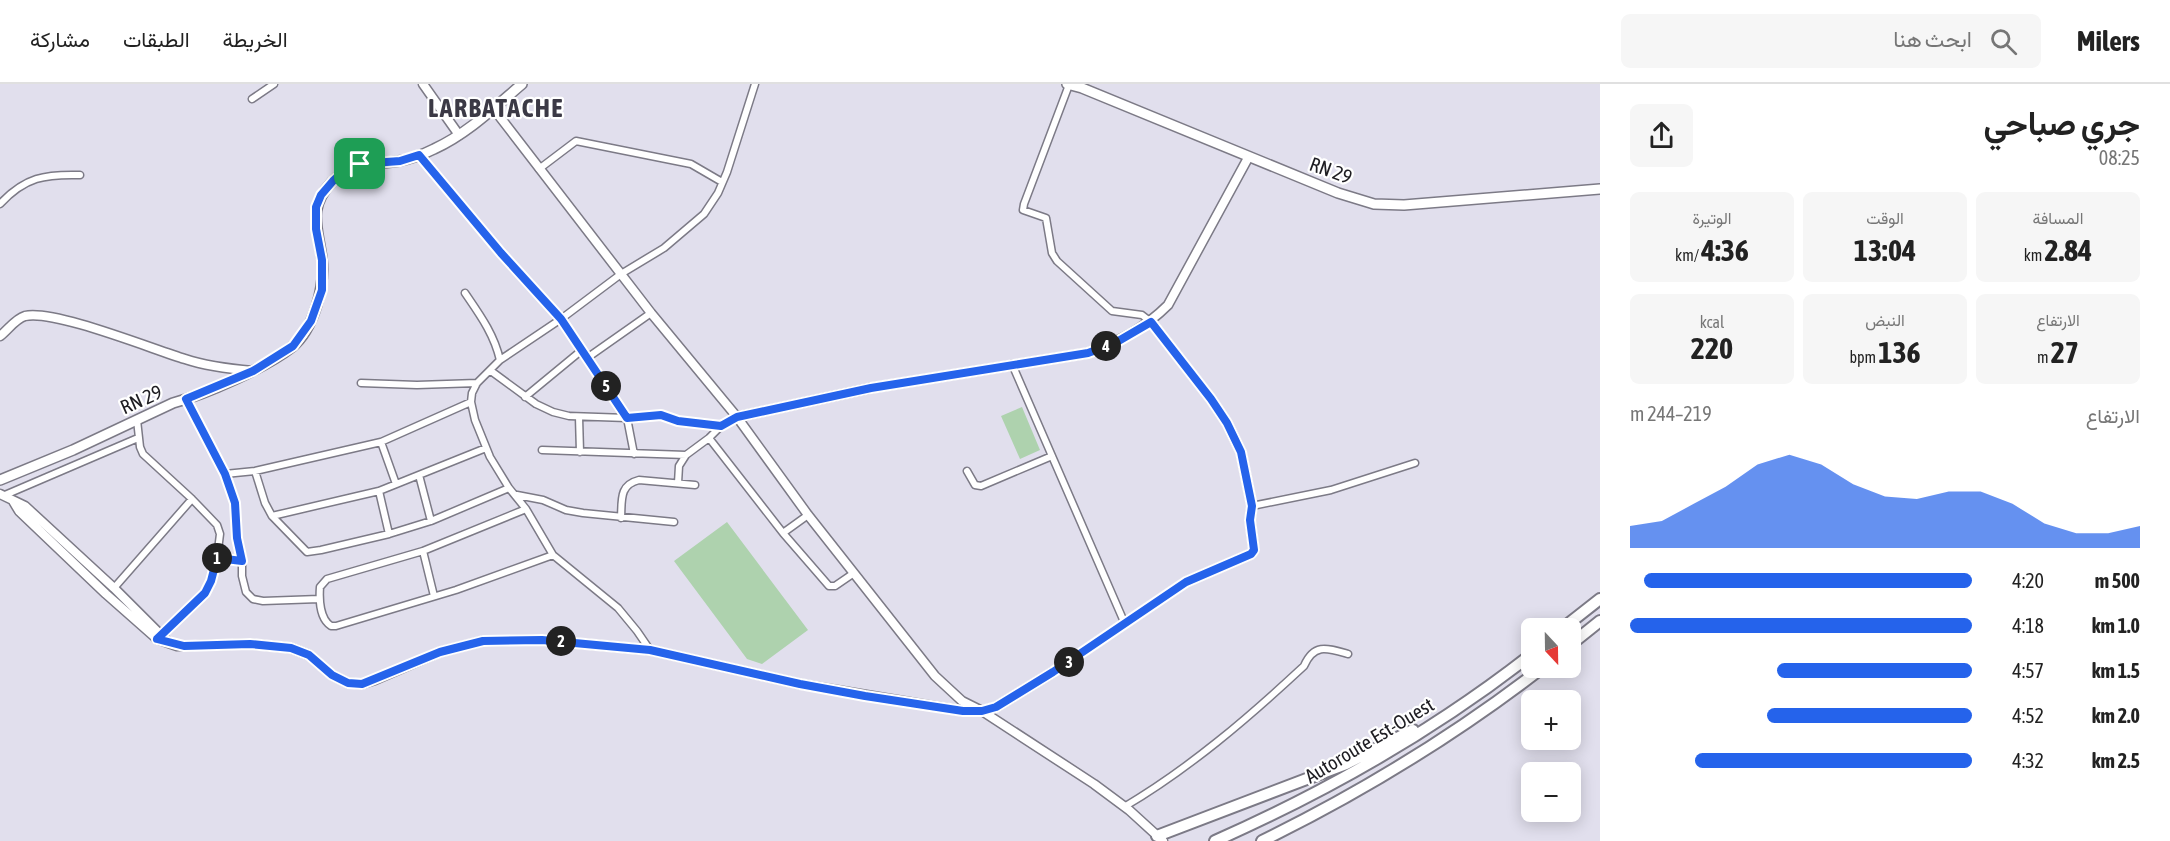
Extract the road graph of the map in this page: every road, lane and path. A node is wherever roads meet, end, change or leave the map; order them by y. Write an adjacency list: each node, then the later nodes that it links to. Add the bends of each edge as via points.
1 (274, 84): 7 (street)
2 (423, 84): 9 (street)
3 (522, 84): 8 (main road, RN 29 / RN 29)
4 (755, 84): 14 (street)
5 (1068, 84): 6 (main road, RN 29 / RN 29); 21 (street, via 1023,210 1046,218 1054,258 1107,307 1118,313 1142,315)
6 (1084, 86): 11 (main road, RN 29 / RN 29)
7 (252, 99)
8 (493, 108): 9 (main road, RN 29 / RN 29); 12 (street)
9 (459, 135): 10 (main road, RN 29 / RN 29)
10 (419, 155): 20 (street); 27 (main road, RN 29 / RN 29, via 345,170 321,195 316,207 316,229 322,290 311,321 293,346)
11 (1248, 158): 15 (main road, RN 29 / RN 29, via 1374,204 1414,205); 21 (street, via 1168,306)
12 (539, 169): 14 (street, via 576,141 691,164); 17 (street)
13 (80, 175): 16 (street, via 41,176 23,184)
14 (722, 182): 17 (street, via 705,214 664,248)
15 (1600, 189)
16 (0, 204)
17 (621, 274): 19 (street); 20 (street)
18 (465, 293): 25 (street, via 496,342)
19 (651, 313): 24 (street); 35 (street)
20 (561, 319): 23 (street); 25 (street)
21 (1151, 322): 26 (street, via 1088,353); 63 (street, via 1227,423 1241,452)
22 (0, 336): 27 (street, via 23,317 40,316 187,360)
23 (582, 350): 24 (street); 31 (street)
24 (587, 358): 36 (street)
25 (500, 360): 28 (street)
26 (1012, 364): 35 (street, via 871,388); 47 (street)
27 (253, 371): 32 (main road, RN 29 / RN 29)
28 (491, 371): 30 (street); 31 (street)
29 (361, 383): 30 (street)
30 (477, 383): 33 (street)
31 (525, 397): 34 (street, via 554,412)
32 (186, 399): 37 (main road, RN 29 / RN 29); 51 (street)
33 (471, 402): 41 (street); 42 (street)
34 (579, 417): 36 (street); 44 (street)
35 (737, 417): 38 (street); 65 (street)
36 (627, 418): 38 (street, via 661,415); 45 (street)
37 (137, 420): 39 (street); 53 (main road, RN 29 / RN 29)
38 (721, 426): 40 (street)
39 (138, 438): 59 (street); 61 (street, via 143,454)
40 (709, 438): 46 (street); 70 (street)
41 (381, 442): 49 (street); 55 (street)
42 (486, 448): 52 (street); 57 (street)
43 (542, 450): 44 (street)
44 (580, 452): 45 (street)
45 (634, 454): 46 (street)
46 (686, 455): 54 (street, via 679,466)
47 (1052, 456): 50 (street, via 981,486 975,485); 83 (street)
48 (1415, 463): 63 (street, via 1331,490)
49 (255, 471): 51 (street); 66 (street)
50 (967, 471)
51 (225, 474): 75 (street, via 235,503)
52 (419, 475): 55 (street); 68 (street)
53 (0, 480)
54 (678, 483): 56 (street); 67 (street, via 630,482 623,495)
55 (396, 484): 58 (street)
56 (695, 485)
57 (509, 488): 60 (street); 68 (street)
58 (379, 491): 66 (street); 71 (street)
59 (2, 494): 62 (street)
60 (517, 495): 64 (street); 67 (street, via 575,512)
61 (192, 499): 74 (street, via 220,529); 77 (street)
62 (14, 501): 77 (street, via 25,506); 85 (street, via 19,511 106,594)
63 (1252, 506): 83 (street, via 1251,554 1186,582)
64 (526, 509): 72 (street); 73 (street)
65 (808, 515): 70 (street); 76 (street)
66 (272, 516): 71 (street, via 307,552)
67 (621, 518): 69 (street)
68 (431, 521): 71 (street)
69 (674, 522)
70 (783, 533): 76 (street, via 829,586)
71 (389, 534)
72 (423, 551): 78 (street); 79 (street, via 327,579 320,587)
73 (553, 555): 78 (street); 86 (street, via 618,609)
74 (217, 558): 75 (street); 85 (street, via 205,593)
75 (242, 561): 79 (street, via 246,592 253,599)
76 (854, 573): 91 (street, via 935,676 962,701)
77 (114, 588): 85 (street)
78 (434, 596): 79 (street, via 332,626 326,623)
79 (319, 599)
80 (1600, 599): 81 (highway)
81 (1576, 618)
82 (1600, 621): 84 (highway)
83 (1125, 624): 91 (street, via 1006,702)
84 (1581, 636)
85 (160, 637): 86 (street, via 184,646 250,644 291,648 309,655 332,675 348,683 362,684 440,652 483,641 542,640)
86 (650, 650): 91 (street, via 854,694)
87 (1348, 654): 92 (street, via 1329,649 1309,654 1304,666 1245,722)
88 (1521, 663): 90 (highway, Autoroute Est-Ouest)
89 (1528, 678): 95 (highway, Autoroute Est-Ouest, via 1399,767)
90 (1461, 705): 93 (highway, via 1346,764); 94 (highway, Autoroute Est-Ouest, via 1350,775)
91 (982, 711): 92 (street)
92 (1124, 807): 93 (street)
93 (1160, 838)
94 (1215, 841)
95 (1262, 841)

